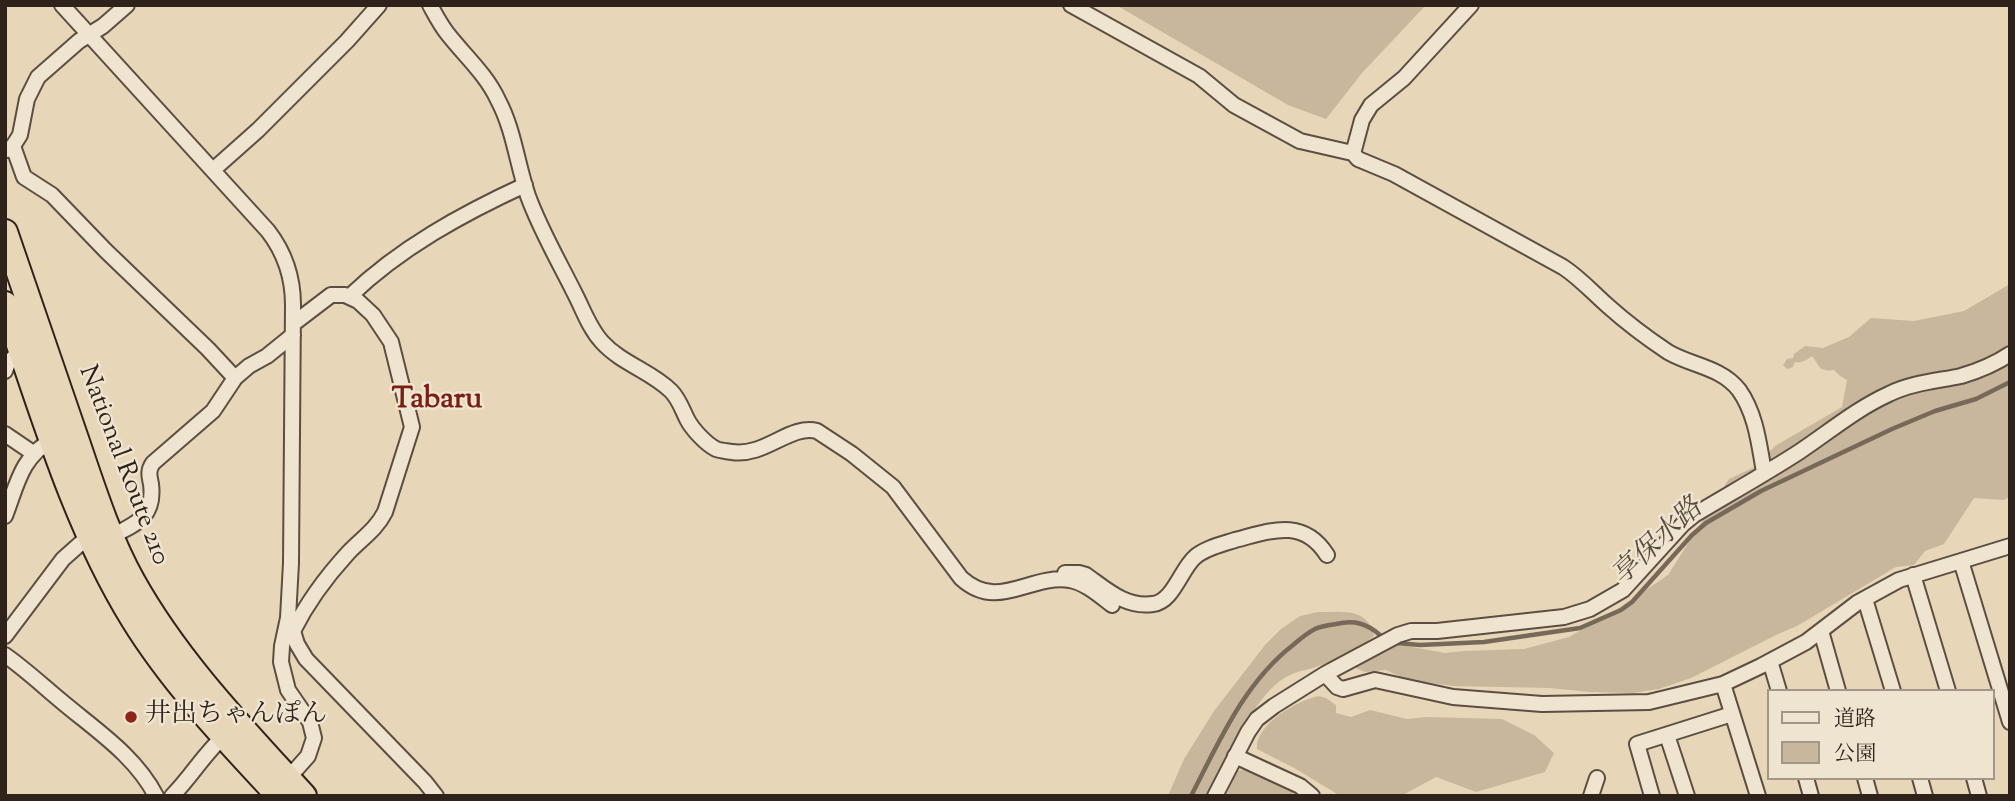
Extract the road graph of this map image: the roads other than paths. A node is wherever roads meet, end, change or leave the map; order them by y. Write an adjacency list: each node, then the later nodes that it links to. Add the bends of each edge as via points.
1 (62, 5): 7 (street)
2 (127, 5): 7 (street)
3 (379, 5): 10 (street)
4 (430, 5): 11 (street, via 500,102)
5 (1071, 5): 9 (street, via 1199,76 1234,104 1300,141)
6 (1471, 5): 9 (street, via 1398,84 1371,105)
7 (88, 34): 8 (street, via 38,77 27,99 22,131); 10 (street)
8 (9, 148): 19 (street, via 24,177 52,195)
9 (1352, 152): 22 (street, via 1557,264 1666,350 1723,375 1737,387 1752,414)
10 (213, 170): 15 (street, via 282,251 292,282)
11 (525, 185): 13 (street, via 471,211 392,260); 29 (street, via 550,246 600,340 670,390 691,425 713,446 749,453 798,431 817,431 893,486 972,588 1007,592)
12 (5, 232): 24 (highway, National Route 210, via 90,479)
13 (350, 296): 15 (street, via 331,295); 33 (street, via 373,315 391,342 411,431 379,522 324,582)
14 (5, 304): 16 (highway, National Route 210)
15 (293, 330): 19 (street); 33 (street)
16 (21, 350): 18 (street); 21 (highway, National Route 210)
17 (2010, 354): 22 (street, via 1964,375 1914,385 1871,402)
18 (5, 371)
19 (235, 378): 24 (street, via 213,411 150,466 152,498 144,517)
20 (5, 434): 21 (street)
21 (43, 447): 23 (street, via 22,470); 24 (highway, National Route 210)
22 (1764, 472): 37 (street, via 1688,520 1634,580 1601,604 1564,617 1411,631)
23 (5, 516)
24 (101, 535): 34 (street, via 64,559); 46 (highway, National Route 210, via 118,592 150,645); 49 (highway, National Route 210, via 179,652 241,726)
25 (2010, 547): 27 (street)
26 (1327, 555): 29 (street, via 1318,543 1299,532 1269,530 1196,556 1164,600 1153,604 1130,604 1079,573)
27 (1961, 561): 28 (street); 44 (street)
28 (1913, 575): 30 (street); 42 (street)
29 (1048, 580): 31 (street, via 1080,583)
30 (1865, 599): 32 (street); 41 (street)
31 (1112, 605)
32 (1821, 631): 36 (street); 40 (street)
33 (289, 632): 49 (street, via 281,662 286,685 310,722 314,738); 52 (street, via 306,659)
34 (5, 636)
35 (5, 655): 50 (street, via 117,747)
36 (1770, 661): 38 (street); 39 (street)
37 (1325, 674): 38 (street, via 1343,688 1376,680 1440,696 1542,704 1648,702); 47 (street, via 1257,719)
38 (1723, 684): 43 (street)
39 (1778, 689)
40 (1838, 689)
41 (1892, 689)
42 (1947, 689)
43 (1732, 714): 45 (street); 58 (street)
44 (2010, 722)
45 (1667, 735): 56 (street, via 1637,744); 57 (street)
46 (224, 736): 49 (highway, National Route 210); 51 (street)
47 (1235, 756): 53 (street); 54 (street)
48 (1597, 778): 55 (street)
49 (284, 792)
50 (156, 796)
51 (172, 796)
52 (436, 796)
53 (1214, 796)
54 (1312, 796)
55 (1591, 796)
56 (1652, 796)
57 (1687, 796)
58 (1758, 796)

